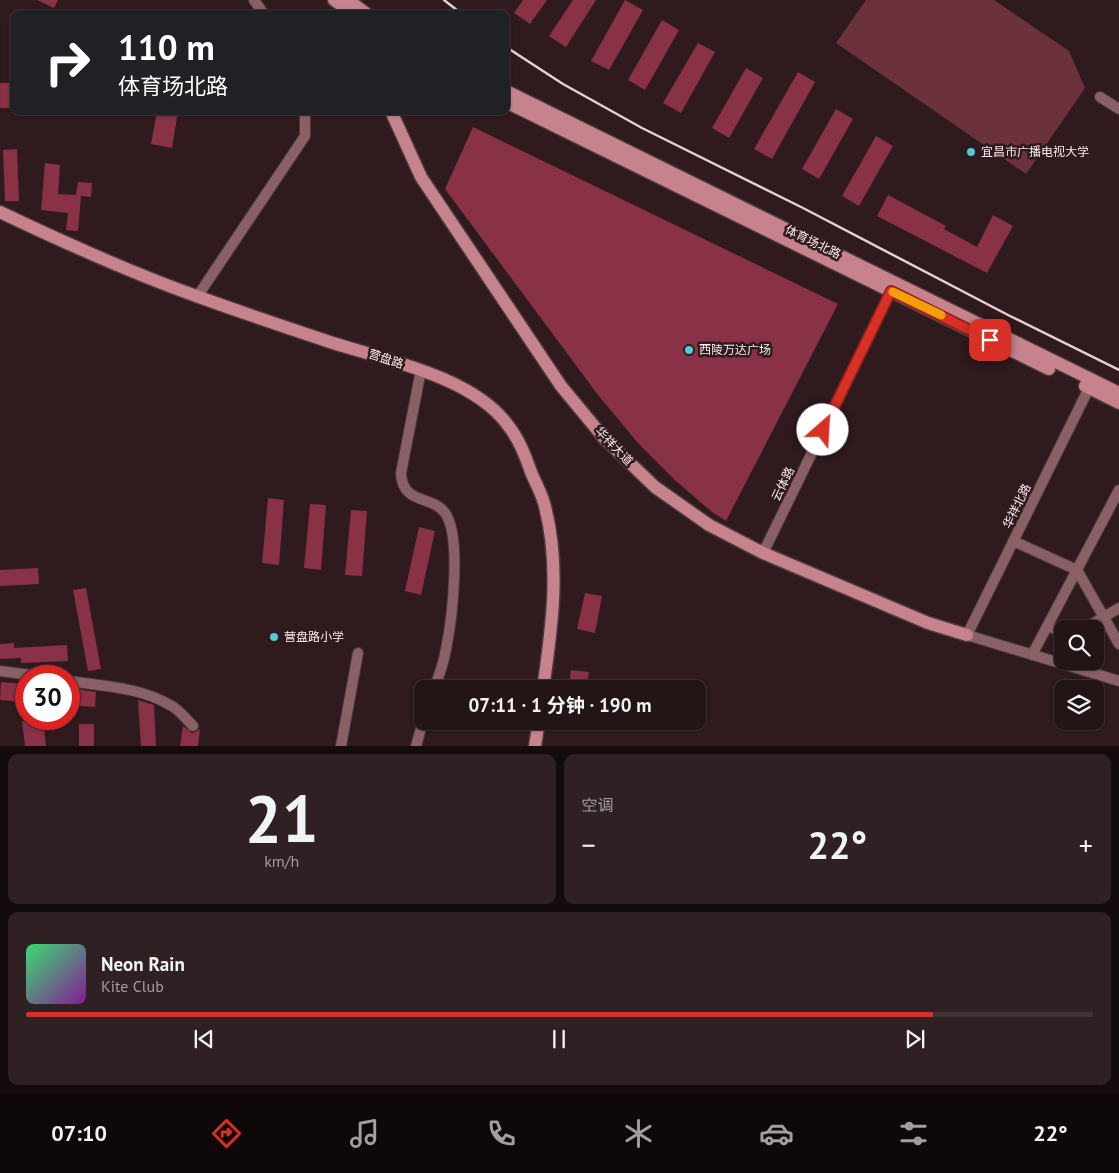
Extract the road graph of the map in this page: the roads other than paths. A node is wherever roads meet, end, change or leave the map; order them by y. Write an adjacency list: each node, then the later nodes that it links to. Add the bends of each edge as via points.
1 (334, 0): 3 (street)
2 (348, 0): 4 (street)
3 (348, 10)
4 (362, 10)
5 (510, 93): 16 (street, 体育场北路)
6 (1100, 97): 8 (street)
7 (510, 104): 12 (street, 体育场北路)
8 (1119, 109)
9 (305, 115): 13 (street, via 305,136)
10 (393, 115): 20 (street, 华祥大道, via 421,177 561,386 604,438 655,487 708,525)
11 (0, 212): 13 (street, 营盘路, via 85,253)
12 (891, 291): 15 (street, 体育场北路); 20 (street, 云体路)
13 (197, 297): 14 (street, 营盘路)
14 (421, 370): 33 (street, via 401,483 414,496 440,507 447,515 452,530 452,607 446,650); 34 (street, 营盘路, via 478,396 494,408 520,444 543,502 554,566 552,627)
15 (1090, 388): 17 (street, 体育场北路); 19 (street, 华祥北路)
16 (1119, 393)
17 (1119, 404)
18 (1119, 490): 21 (street)
19 (1013, 541): 21 (street); 27 (street, 华祥北路)
20 (764, 553): 27 (street, 华祥大道, via 928,623)
21 (1077, 570): 23 (street); 25 (street)
22 (1119, 608): 23 (street)
23 (1104, 617): 24 (street); 28 (street)
24 (1099, 620)
25 (1048, 626): 26 (street); 30 (street)
26 (1054, 629)
27 (967, 635): 30 (street)
28 (1119, 644)
29 (358, 653): 40 (street)
30 (1032, 655): 35 (street)
31 (0, 671): 32 (street)
32 (15, 673)
33 (437, 680)
34 (544, 680)
35 (1119, 681)
36 (80, 683): 37 (street, via 148,695 171,705)
37 (193, 726)
38 (420, 730): 41 (street)
39 (538, 730): 42 (street)
40 (341, 746)
41 (416, 746)
42 (535, 746)

